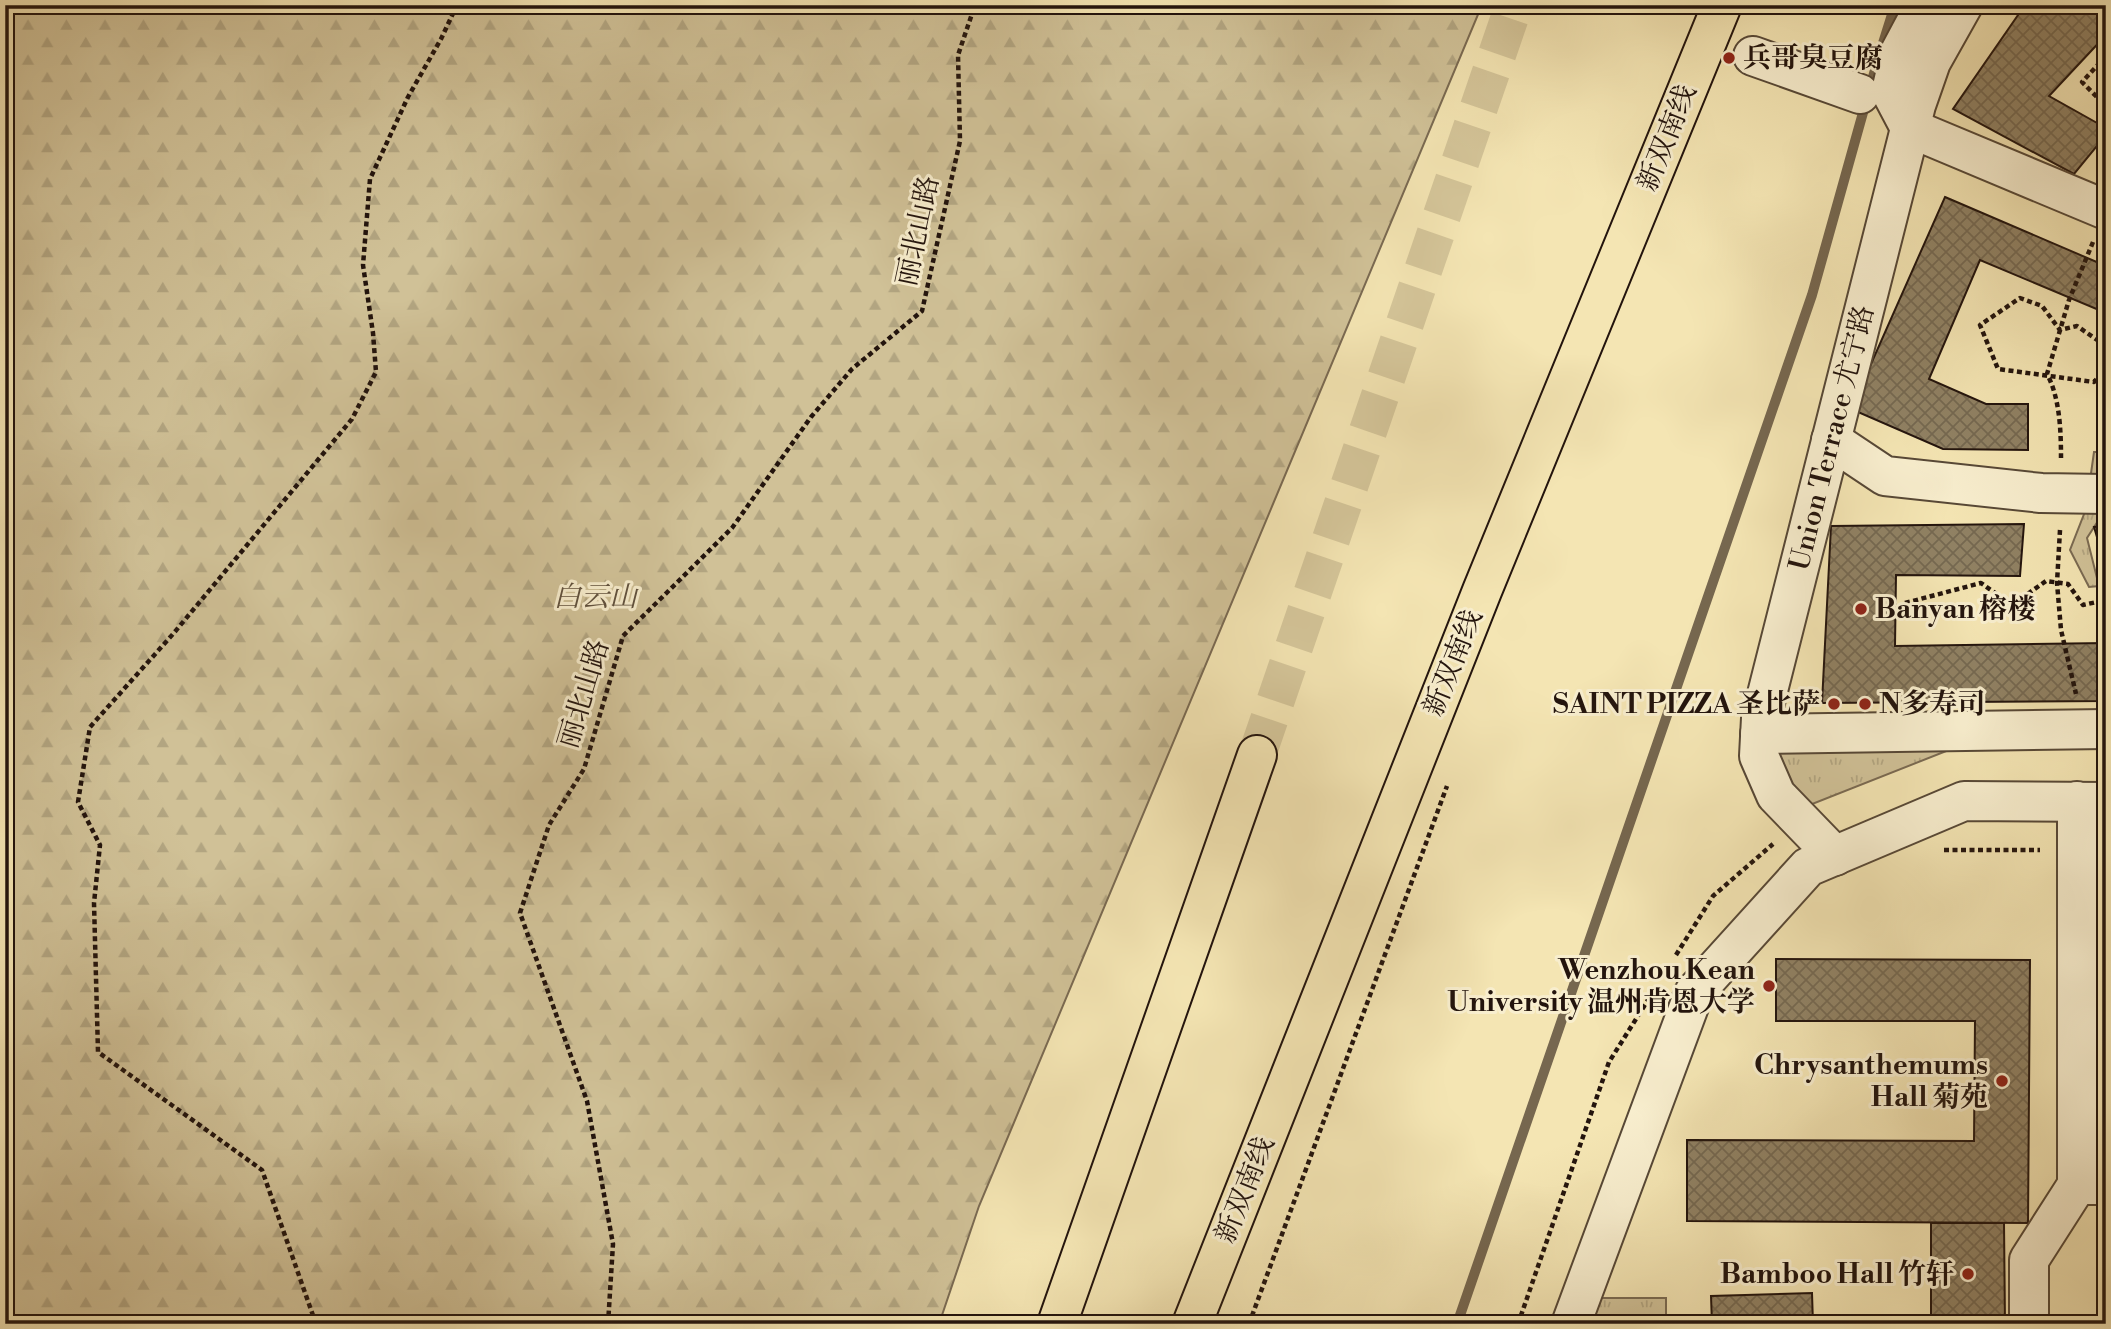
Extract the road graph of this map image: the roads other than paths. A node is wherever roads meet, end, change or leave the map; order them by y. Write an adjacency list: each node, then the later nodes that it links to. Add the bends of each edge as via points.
1 (1722, 5): 17 (main road, 新双南线, via 1487,578)
2 (1925, 5): 6 (street, via 1900,52 1891,92)
3 (1963, 5): 6 (street, Union Terrace 尤宁路, via 1931,62)
4 (1753, 56): 5 (street)
5 (1860, 94)
6 (1910, 128): 7 (street); 8 (street, Union Terrace 尤宁路)
7 (2101, 223)
8 (1831, 440): 9 (street, via 1885,476 2041,493); 11 (street, Union Terrace 尤宁路)
9 (2106, 494)
10 (2106, 729): 11 (street)
11 (1760, 734): 14 (street, Union Terrace 尤宁路, via 1759,756 1776,795)
12 (1257, 755): 16 (main road)
13 (2092, 802): 14 (street, via 1964,801); 15 (street, via 2077,850)
14 (1835, 856): 18 (street, via 1808,867 1694,993)
15 (2091, 1185): 19 (street, via 2029,1260)
16 (1057, 1324)
17 (1192, 1324)
18 (1571, 1324)
19 (2029, 1324)

